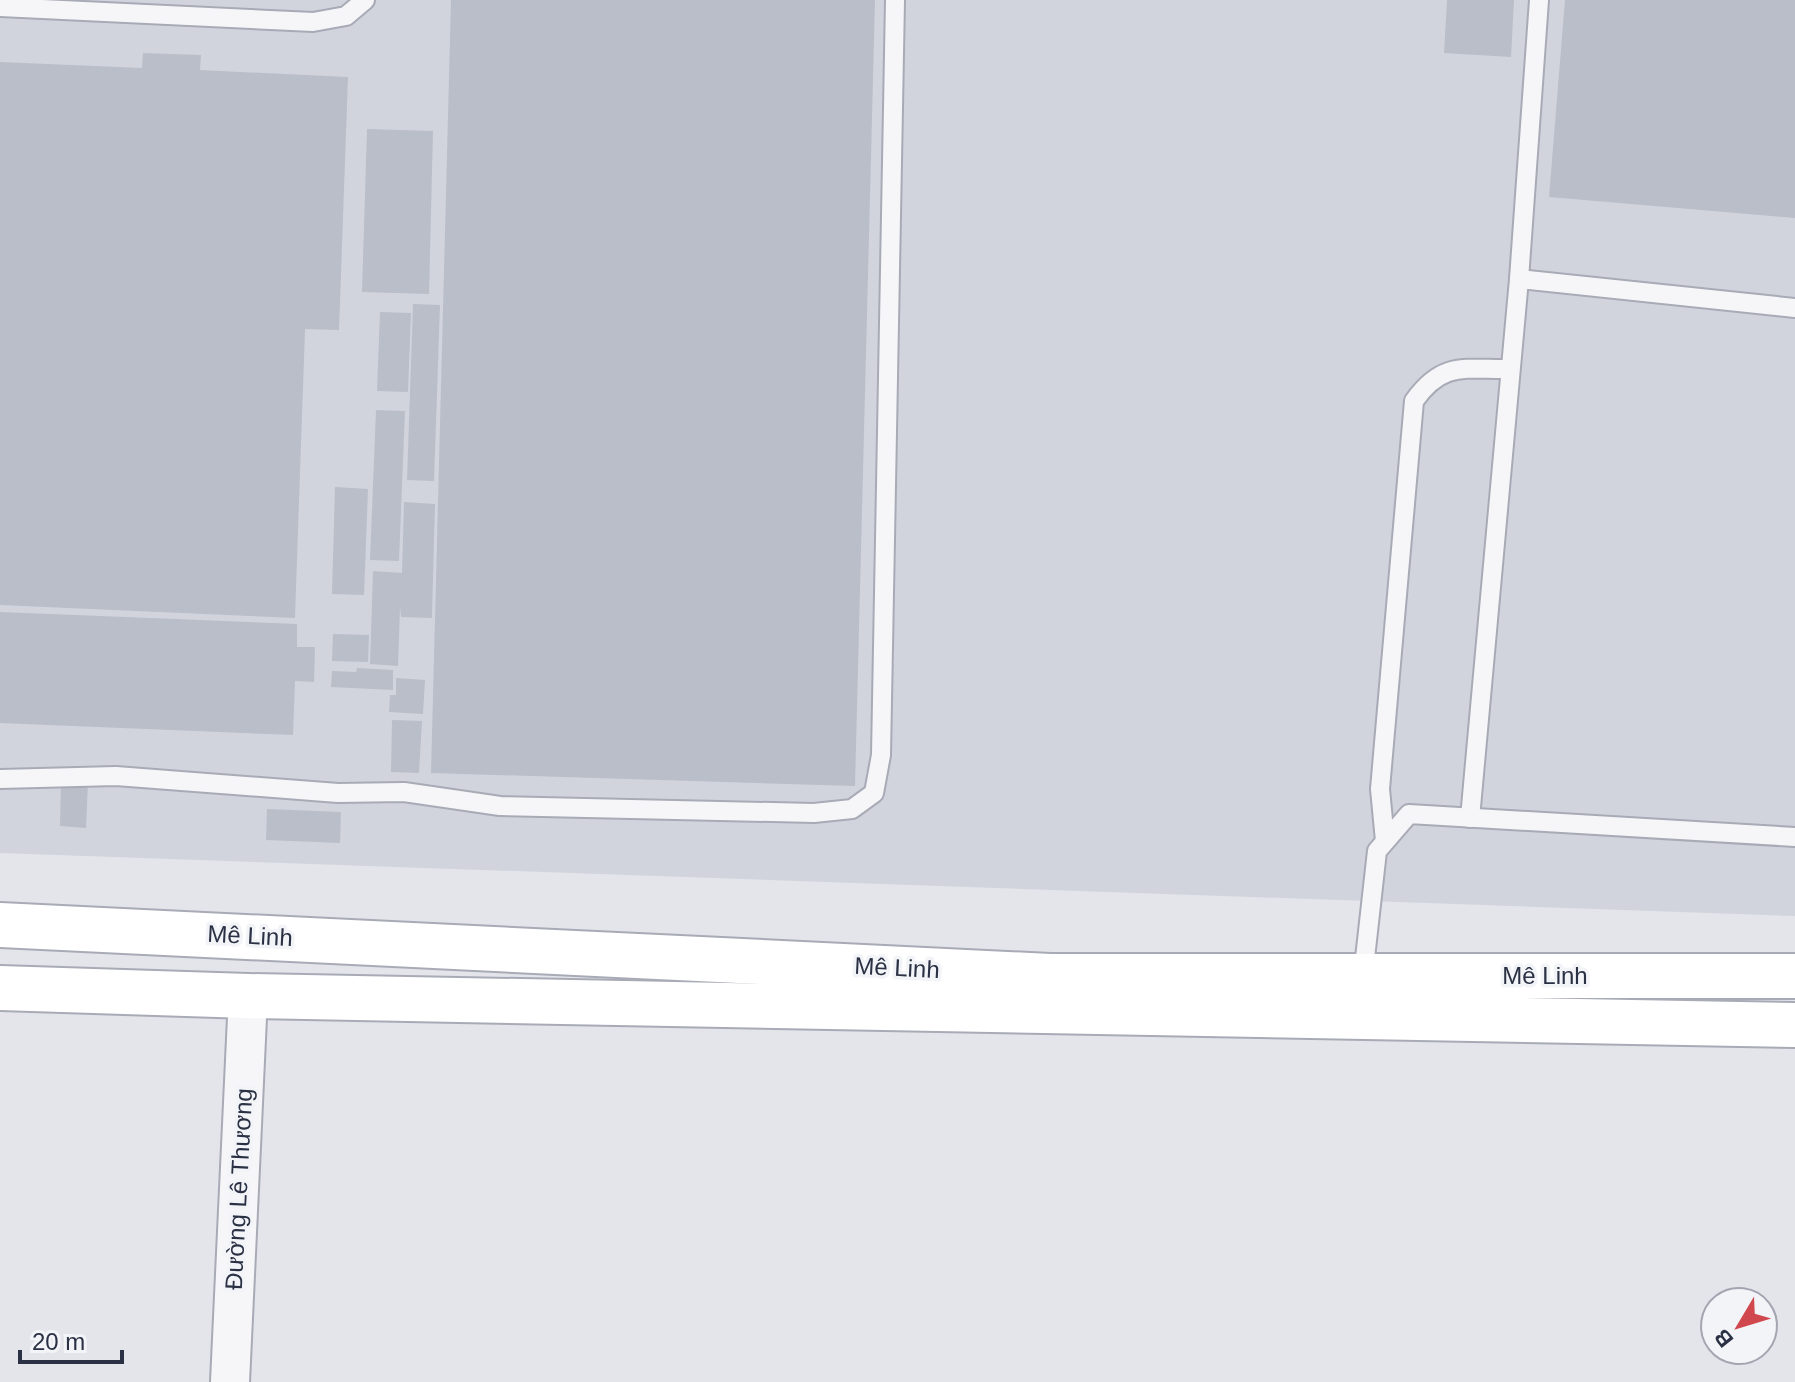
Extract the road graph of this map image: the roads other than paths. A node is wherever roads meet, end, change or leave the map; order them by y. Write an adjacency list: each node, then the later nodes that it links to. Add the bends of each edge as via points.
1 (365, 0): 4 (lane, via 346,16 313,22)
2 (895, 0): 8 (lane, via 881,755 874,793 852,809 799,812 500,806 404,792 338,793 116,776)
3 (1539, 0): 5 (lane)
4 (0, 7)
5 (1519, 279): 6 (lane); 7 (lane)
6 (1795, 308)
7 (1510, 369): 9 (lane); 11 (lane, via 1447,370 1414,401 1380,789)
8 (0, 779)
9 (1470, 818): 10 (lane); 11 (lane, via 1409,814)
10 (1795, 837)
11 (1385, 841): 13 (lane, via 1373,872)
12 (0, 925): 13 (main road, Mê Linh, via 1050,976)
13 (1363, 976): 14 (main road, Mê Linh)
14 (1795, 976)
15 (0, 988): 16 (main road, Mê Linh)
16 (248, 996): 17 (main road, Mê Linh); 18 (street, Đường Lê Thương)
17 (1795, 1025)
18 (230, 1382)

